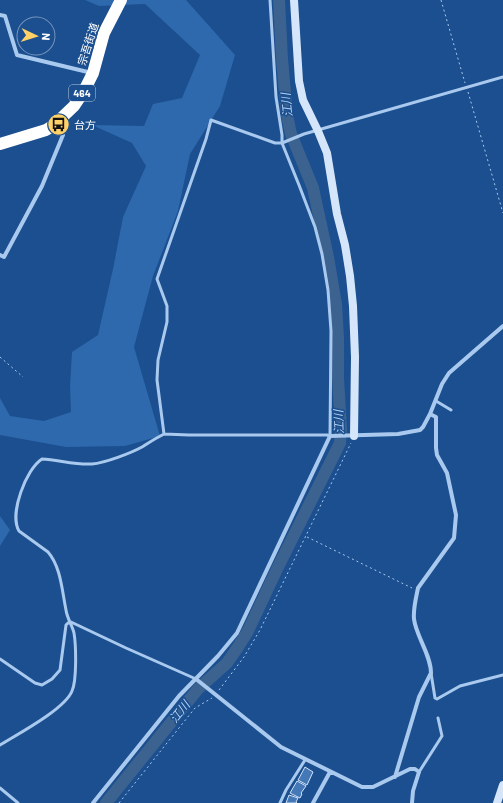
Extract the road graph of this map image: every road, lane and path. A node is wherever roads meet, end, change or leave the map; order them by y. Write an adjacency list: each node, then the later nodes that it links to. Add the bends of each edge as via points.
1 (121, 0): 6 (highway, 宗吾街道 / 464, via 104,33)
2 (270, 0): 11 (lane, via 276,97)
3 (294, 0): 10 (street, via 299,81 303,100)
4 (441, 0): 8 (path)
5 (0, 15): 6 (street, via 5,16 17,55)
6 (93, 73): 9 (highway, 宗吾街道 / 464, via 74,106)
7 (503, 77): 8 (lane)
8 (467, 88): 10 (lane); 13 (path)
9 (54, 125): 12 (highway, 宗吾街道 / 464); 14 (street, via 63,135 42,186 4,257)
10 (318, 131): 11 (lane); 23 (street, via 327,153 350,276 355,357)
11 (282, 143): 21 (lane, via 275,143 211,120 156,279 167,306 167,322 158,360 157,380); 22 (lane, via 315,226 322,254 331,331)
12 (0, 144)
13 (503, 213)
14 (0, 255)
15 (503, 326): 18 (street, via 449,374)
16 (0, 357): 17 (path)
17 (23, 377)
18 (436, 401): 19 (lane); 20 (street)
19 (451, 410)
20 (430, 414): 23 (street, via 423,427 415,432); 25 (street, via 436,419 437,455 447,473 456,515 452,543)
21 (164, 434): 22 (lane); 26 (lane, via 141,447 93,464 72,464 42,459 36,463 25,482 18,502 16,527 51,556)
22 (332, 436): 23 (street); 30 (street, via 237,633)
23 (352, 436): 24 (path, via 348,450)
24 (306, 536): 25 (path); 31 (path, via 260,630)
25 (418, 591): 28 (street, via 414,620 427,653)
26 (70, 622): 27 (lane, via 66,625 60,670 42,686); 30 (lane); 33 (lane, via 74,636 75,682 69,697 58,708)
27 (0, 659)
28 (431, 673): 29 (lane, via 435,698 438,699 460,686); 37 (street, via 419,697)
29 (503, 675)
30 (196, 679): 31 (street); 41 (street, via 179,696)
31 (216, 696): 34 (street, via 281,747); 42 (path, via 195,708)
32 (438, 718): 36 (lane, via 442,736)
33 (0, 745)
34 (305, 760): 35 (street); 43 (lane)
35 (330, 772): 37 (street, via 362,788 373,787); 44 (street)
36 (419, 772): 37 (street, via 410,769); 45 (street)
37 (395, 777)
38 (503, 785): 46 (street)
39 (0, 788): 40 (lane)
40 (18, 803)
41 (93, 803)
42 (119, 803)
43 (280, 803)
44 (313, 803)
45 (412, 803)
46 (497, 803)

